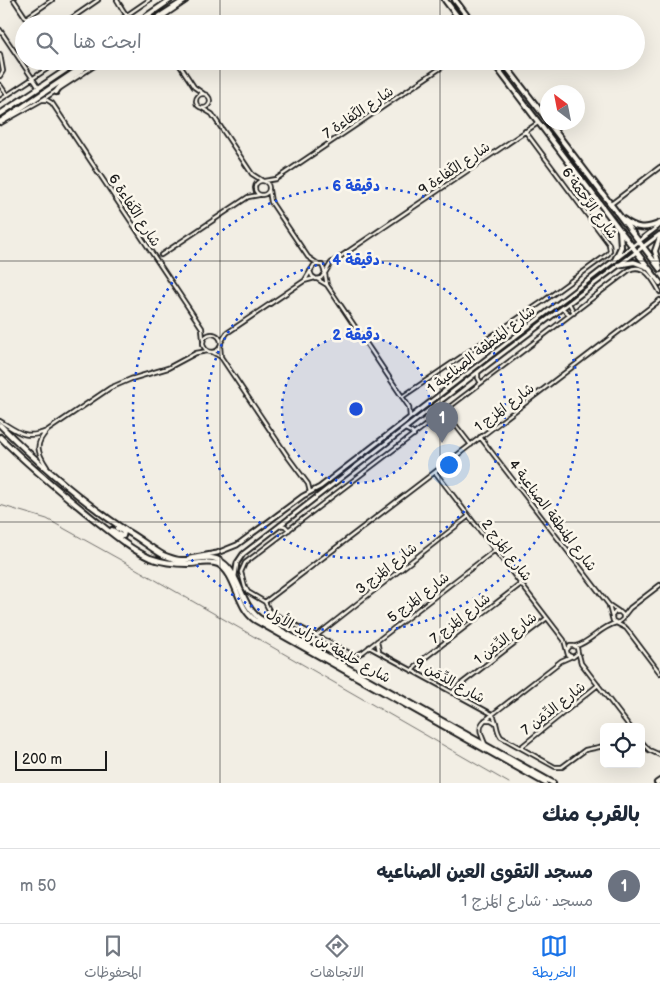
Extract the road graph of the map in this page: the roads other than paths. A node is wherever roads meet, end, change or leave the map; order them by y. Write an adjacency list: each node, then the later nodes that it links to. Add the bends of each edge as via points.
1 (14, 0): 10 (street)
2 (52, 0): 11 (street)
3 (98, 0): 12 (street)
4 (117, 0): 13 (street)
5 (149, 0): 14 (street)
6 (170, 0): 15 (main road)
7 (186, 0): 16 (main road); 17 (street)
8 (445, 0): 18 (main road)
9 (456, 0): 19 (main road)
10 (24, 15)
11 (30, 15)
12 (76, 15)
13 (126, 15)
14 (128, 15)
15 (148, 15)
16 (162, 15)
17 (166, 15)
18 (456, 15)
19 (467, 15)
20 (0, 30): 21 (street)
21 (15, 52)
22 (0, 54): 33 (street)
23 (27, 70): 34 (street)
24 (46, 70): 34 (street)
25 (66, 70): 37 (main road)
26 (78, 70): 50 (main road)
27 (82, 70): 38 (main road)
28 (89, 70): 38 (street)
29 (183, 70): 36 (street)
30 (438, 70): 56 (street, شارع الكَفاءة 7)
31 (499, 70): 51 (main road)
32 (509, 70): 47 (main road)
33 (1, 74)
34 (33, 79): 37 (street); 40 (street)
35 (0, 85): 40 (street)
36 (194, 87): 39 (street); 41 (street)
37 (39, 88): 48 (main road)
38 (56, 92): 43 (street); 45 (street, via 51,98)
39 (204, 94): 41 (street); 44 (street)
40 (6, 95): 42 (street)
41 (197, 99): 46 (street)
42 (0, 100)
43 (42, 100): 45 (street); 50 (street)
44 (210, 102): 46 (street); 49 (street)
45 (52, 103): 93 (street, شارع الكَفاءة 6)
46 (202, 108): 49 (street)
47 (540, 111)
48 (0, 114)
49 (212, 114): 55 (street)
50 (0, 123)
51 (538, 123): 53 (street, شارع الكَفاءة 9); 66 (main road)
52 (554, 130): 63 (main road)
53 (525, 131): 76 (street, شارع الكَفاءة 9); 106 (street, شارع الرَّحمة 6, via 609,244 610,251 545,300)
54 (660, 167): 63 (street)
55 (252, 174): 57 (street); 58 (street)
56 (276, 179): 57 (street, شارع الكَفاءة 7); 59 (street, شارع الكَفاءة 7)
57 (263, 181): 58 (street); 59 (street)
58 (255, 187): 60 (street); 61 (street)
59 (269, 190): 60 (street); 62 (street)
60 (260, 195): 61 (street); 62 (street)
61 (248, 197): 73 (street)
62 (270, 202): 74 (street)
63 (611, 204): 64 (main road)
64 (619, 215): 65 (main road, via 638,227); 69 (main road)
65 (660, 224): 69 (street, شارع المنطقة الصناعية 1)
66 (620, 229): 70 (main road); 75 (main road, via 621,247)
67 (660, 234): 71 (street, شارع المنطقة الصناعية 1)
68 (660, 238): 80 (main road, via 655,251)
69 (639, 242): 70 (street, شارع المنطقة الصناعية 1); 71 (main road)
70 (633, 246): 72 (main road); 75 (street, شارع المنطقة الصناعية 1)
71 (643, 247): 72 (street, شارع المنطقة الصناعية 1); 80 (main road)
72 (636, 252): 78 (street, شارع المنطقة الصناعية 1); 79 (main road)
73 (161, 255)
74 (308, 257): 77 (street); 81 (street)
75 (615, 260): 92 (street, شارع المنطقة الصناعية 1)
76 (331, 263): 77 (street, شارع الكَفاءة 9); 82 (street, شارع الكَفاءة 9)
77 (319, 264): 81 (street); 82 (street)
78 (618, 265): 79 (main road, via 634,262); 89 (street, شارع المنطقة الصناعية 1)
79 (648, 268): 85 (main road)
80 (660, 269)
81 (310, 270): 83 (street); 84 (street)
82 (325, 273): 83 (street); 86 (street)
83 (315, 279): 84 (street); 86 (street)
84 (304, 281): 95 (street)
85 (660, 283)
86 (327, 286): 106 (street)
87 (660, 292): 91 (street, via 645,271 634,268)
88 (660, 300): 119 (street, شارع المَزج 1)
89 (570, 302): 90 (street, شارع المنطقة الصناعية 1); 91 (street)
90 (561, 308): 91 (street); 94 (street, شارع المنطقة الصناعية 1)
91 (572, 314): 105 (street)
92 (535, 321): 94 (street); 109 (street, شارع المنطقة الصناعية 1)
93 (202, 328): 96 (street, شارع الكَفاءة 6); 97 (street, شارع الكَفاءة 6)
94 (533, 330): 102 (street, شارع المنطقة الصناعية 1)
95 (227, 333): 96 (street); 98 (street)
96 (213, 334): 97 (street); 98 (street)
97 (203, 341): 99 (street, via 204,347); 100 (street)
98 (220, 344): 99 (street, via 217,350); 101 (street)
99 (210, 351): 100 (street); 101 (street)
100 (196, 353): 116 (street, via 168,368 110,388)
101 (221, 357): 125 (street)
102 (478, 372): 103 (street, شارع المنطقة الصناعية 1); 104 (street)
103 (472, 377): 104 (street); 114 (street, شارع المنطقة الصناعية 1)
104 (479, 380): 105 (street)
105 (482, 383): 108 (street)
106 (402, 397): 107 (street)
107 (409, 407): 109 (street); 111 (street)
108 (448, 409): 110 (street); 112 (street)
109 (420, 410): 111 (street, شارع المنطقة الصناعية 1)
110 (439, 416): 112 (street); 117 (street)
111 (409, 418): 121 (street, شارع المنطقة الصناعية 1)
112 (450, 418): 120 (street)
113 (0, 423): 116 (street, via 23,434 34,435); 124 (main road, شارع خليفة بن زايد الأول)
114 (410, 425): 115 (street, شارع المنطقة الصناعية 1); 117 (street)
115 (405, 429): 117 (street); 122 (street, شارع المنطقة الصناعية 1)
116 (48, 430): 124 (street, via 41,438 38,450)
117 (412, 433): 133 (street)
118 (0, 437): 131 (main road, شارع خليفة بن زايد الأول)
119 (480, 437): 120 (street, شارع المَزج 1); 140 (street, شارع المنطقة الصناعية 4)
120 (471, 445): 123 (street, شارع المَزج 1)
121 (349, 465): 122 (street); 126 (street, شارع المنطقة الصناعية 1)
122 (351, 470): 130 (street, شارع المنطقة الصناعية 1)
123 (435, 472): 129 (street, شارع المَزج 2); 139 (street, شارع المَزج 1)
124 (50, 473): 128 (main road, شارع خليفة بن زايد الأول)
125 (308, 484): 126 (street); 127 (street)
126 (320, 487): 127 (street, شارع المنطقة الصناعية 1)
127 (310, 493): 135 (street, شارع المنطقة الصناعية 1, via 237,545)
128 (98, 512): 131 (main road, via 124,535); 135 (main road, شارع خليفة بن زايد الأول, via 160,553)
129 (469, 516): 134 (street, شارع المَزج 2); 149 (street, شارع المَزج 3)
130 (288, 520): 132 (street, شارع المنطقة الصناعية 1); 133 (street)
131 (99, 523): 175 (main road, شارع خليفة بن زايد الأول, via 153,559 180,564 210,562 219,565 228,575 244,609 255,620)
132 (280, 525): 133 (street); 136 (street, شارع المنطقة الصناعية 1, via 241,557)
133 (288, 528): 139 (street, via 241,568 246,589)
134 (495, 550): 137 (street, شارع المَزج 2); 151 (street, شارع المَزج 5)
135 (186, 560): 136 (main road, شارع خليفة بن زايد الأول, via 217,559 227,566)
136 (235, 579): 171 (main road, شارع خليفة بن زايد الأول, via 247,606 259,618)
137 (521, 584): 144 (street, شارع المَزج 2); 161 (street, شارع المَزج 7)
138 (660, 585): 141 (street)
139 (265, 602): 149 (street, via 272,613)
140 (609, 605): 142 (street, شارع المنطقة الصناعية 4); 143 (street, شارع المنطقة الصناعية 4)
141 (630, 608): 142 (street); 145 (street)
142 (618, 611): 143 (street); 145 (street)
143 (612, 616): 146 (street); 147 (street)
144 (547, 618): 150 (street, شارع المَزج 2); 164 (street, شارع الدِّمَن 1)
145 (623, 618): 146 (street); 148 (street)
146 (616, 623): 147 (street); 148 (street)
147 (606, 626): 152 (street)
148 (626, 628): 162 (street)
149 (316, 636): 154 (street, شارع المَزج 5, via 352,655 358,655)
150 (564, 640): 153 (street, شارع المَزج 2); 155 (street, شارع المَزج 2)
151 (377, 641): 154 (street, شارع المَزج 5); 156 (street)
152 (585, 643): 153 (street); 157 (street)
153 (574, 646): 155 (street); 157 (street)
154 (369, 647): 156 (street, شارع الدِّمَن 9)
155 (567, 651): 158 (street); 159 (street)
156 (380, 653): 161 (street, شارع الدِّمَن 9)
157 (578, 653): 158 (street); 160 (street)
158 (571, 657): 159 (street); 160 (street)
159 (561, 661): 165 (street)
160 (581, 663): 163 (street)
161 (412, 671): 164 (street, شارع الدِّمَن 9)
162 (660, 672)
163 (598, 685): 169 (street); 172 (street, شارع الدِّمَن 7)
164 (452, 693): 166 (street, شارع الدِّمَن 9)
165 (498, 710): 166 (street); 168 (street)
166 (492, 714): 167 (street); 168 (street, شارع الدِّمَن 9)
167 (484, 720): 168 (street); 171 (street, via 480,730)
168 (496, 722): 172 (street, شارع الدِّمَن 9, via 497,732)
169 (627, 723)
170 (645, 745): 174 (street)
171 (486, 746): 176 (main road, شارع خليفة بن زايد الأول)
172 (520, 747): 173 (street, شارع الدِّمَن 9, via 562,767 585,750)
173 (600, 747)
174 (660, 756)
175 (545, 783)
176 (553, 783)

